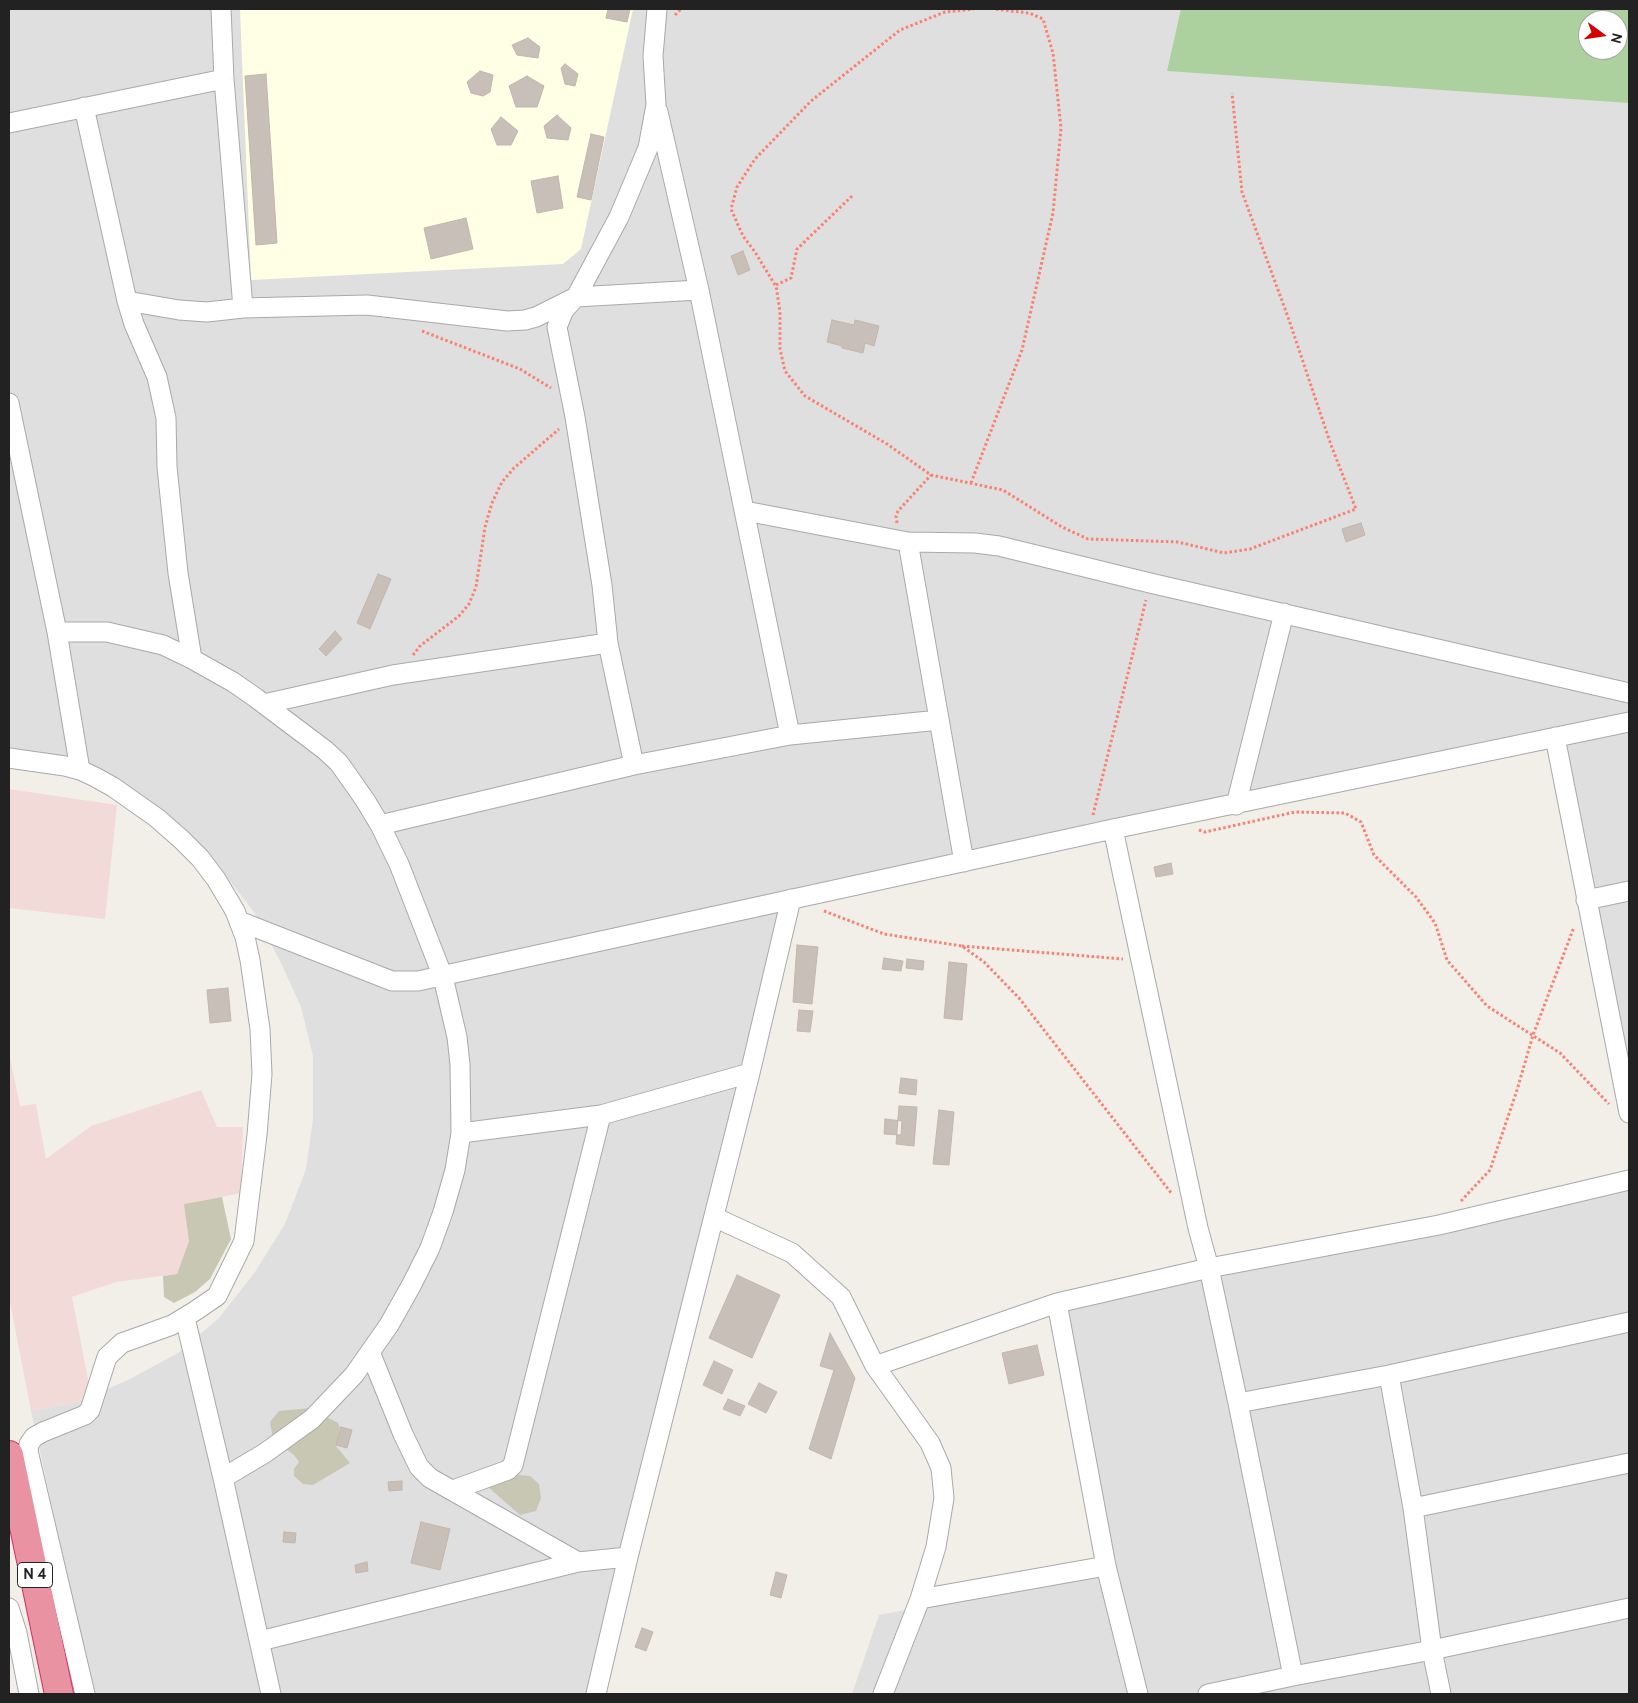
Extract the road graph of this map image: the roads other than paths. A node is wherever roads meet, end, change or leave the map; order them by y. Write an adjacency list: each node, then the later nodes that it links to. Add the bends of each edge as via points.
1 (220, 9): 3 (street)
2 (657, 9): 4 (street, via 652,56)
3 (224, 79): 5 (street); 10 (street)
4 (656, 105): 7 (street); 8 (street, via 648,148 633,185)
5 (84, 106): 6 (street); 9 (street)
6 (9, 123)
7 (699, 290): 8 (street); 12 (street)
8 (576, 297): 10 (street, via 536,317 516,321 367,305); 16 (street, via 564,310 557,327 575,417)
9 (127, 301): 10 (street, via 207,312); 17 (street, via 157,377 166,418 167,468 178,573)
10 (243, 308)
11 (9, 403): 15 (street)
12 (745, 511): 13 (street); 22 (street)
13 (908, 542): 14 (street, via 975,542 999,546); 20 (street)
14 (1284, 613): 18 (street); 27 (street)
15 (58, 632): 17 (street, via 107,632 163,645); 26 (street)
16 (608, 643): 19 (street, via 393,675); 25 (street)
17 (192, 659): 19 (street)
18 (1629, 693)
19 (264, 704): 28 (street, via 338,763)
20 (939, 720): 22 (street); 30 (street)
21 (1629, 722): 23 (street)
22 (790, 735): 25 (street)
23 (1555, 737): 27 (street); 33 (street)
24 (9, 758): 26 (street)
25 (634, 765): 28 (street)
26 (80, 770): 34 (street, via 134,801 182,840 216,879)
27 (1236, 804): 29 (street)
28 (380, 825): 35 (street)
29 (1113, 829): 30 (street); 42 (street)
30 (964, 862): 32 (street)
31 (1629, 891): 33 (street)
32 (791, 898): 35 (street); 36 (street)
33 (1586, 900): 37 (street)
34 (239, 921): 35 (street, via 392,981); 44 (street, via 250,960 260,1029 262,1074 244,1241 217,1296)
35 (444, 976): 39 (street, via 460,1064)
36 (750, 1074): 38 (street); 41 (street)
37 (1629, 1113)
38 (601, 1115): 39 (street); 53 (street, via 513,1465 508,1470)
39 (461, 1133): 46 (street, via 455,1170 430,1248 389,1325)
40 (1629, 1180): 42 (street, via 1439,1225)
41 (714, 1217): 47 (street, via 792,1253 841,1297); 55 (street)
42 (1209, 1268): 43 (street); 49 (street)
43 (1057, 1303): 47 (street); 57 (street)
44 (184, 1318): 52 (street); 66 (street, via 122,1343 107,1357 90,1410 43,1432 29,1444 28,1451)
45 (1629, 1322): 48 (street)
46 (370, 1352): 52 (street, via 354,1375 312,1418 266,1453); 53 (street, via 419,1467 430,1478)
47 (875, 1366): 58 (street, via 930,1443 941,1468 944,1498 936,1547)
48 (1389, 1374): 49 (street); 54 (street)
49 (1238, 1404): 63 (street)
50 (9, 1456): 65 (highway, N 4)
51 (1629, 1463): 54 (street)
52 (223, 1478): 61 (street)
53 (453, 1490): 56 (street)
54 (1413, 1508): 62 (street)
55 (628, 1556): 56 (street); 68 (street)
56 (578, 1562): 61 (street)
57 (1106, 1566): 58 (street); 70 (street)
58 (920, 1599): 69 (street)
59 (9, 1608): 64 (street)
60 (1629, 1608): 62 (street)
61 (260, 1641): 67 (street)
62 (1432, 1650): 63 (street); 72 (street)
63 (1293, 1676): 71 (street)
64 (29, 1694)
65 (59, 1694)
66 (85, 1694)
67 (271, 1694)
68 (596, 1694)
69 (882, 1694)
70 (1138, 1694)
71 (1208, 1694)
72 (1441, 1694)

